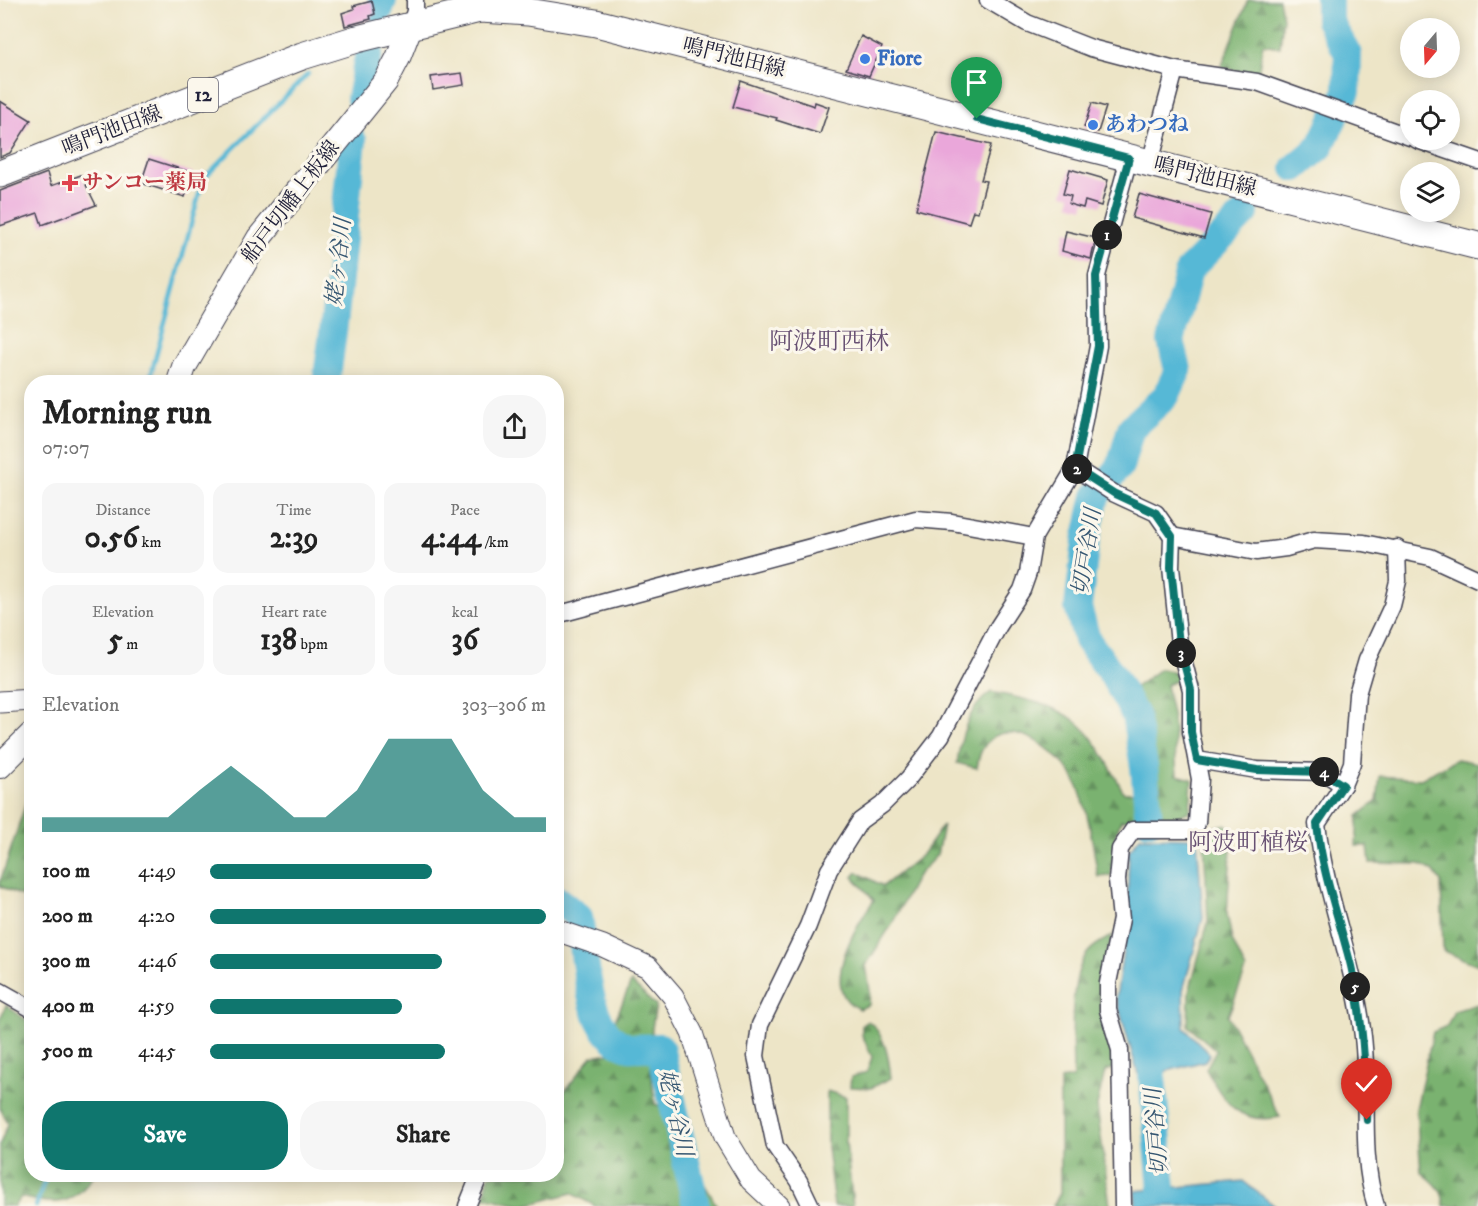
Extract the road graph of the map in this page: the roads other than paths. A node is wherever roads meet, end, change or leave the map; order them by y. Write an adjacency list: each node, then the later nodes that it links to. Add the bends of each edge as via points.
1 (415, 0): 4 (street)
2 (988, 0): 5 (street, via 1027,23 1091,48)
3 (480, 5): 4 (main road, 鳴門池田線 / 12); 8 (main road, 鳴門池田線 / 12, via 596,23)
4 (410, 27): 10 (main road, 鳴門池田線 / 12, via 302,57); 12 (main road, 船戸切幡上板線, via 386,81 259,238)
5 (1175, 70): 6 (street, via 1257,82); 8 (street)
6 (1400, 133)
7 (1448, 150): 9 (street)
8 (1139, 160): 11 (main road, 鳴門池田線 / 12); 13 (street, via 1096,276 1098,346)
9 (1478, 160)
10 (0, 174)
11 (1478, 246)
12 (181, 375)
13 (1075, 468): 14 (street, via 1156,513); 15 (street)
14 (1172, 536): 16 (street, via 1256,552 1314,540); 22 (street, via 1171,567 1179,644 1191,690 1191,732)
15 (1034, 537): 18 (street, via 916,519); 31 (street, via 1022,590 941,736 908,779 860,821 830,870 760,1025 756,1056 775,1146 799,1180)
16 (1396, 548): 17 (street, via 1430,557); 24 (street, via 1398,581 1357,694 1352,763)
17 (1478, 579)
18 (564, 613)
19 (24, 700): 20 (street)
20 (0, 702)
21 (24, 742): 23 (main road)
22 (1197, 760): 24 (street, via 1257,770 1323,772); 32 (street, via 1200,779 1197,823 1193,830 1133,830 1120,849 1120,919 1108,983 1108,1010 1120,1050)
23 (0, 766)
24 (1343, 785): 33 (street, via 1317,824 1320,855 1351,967 1363,1030 1368,1182)
25 (564, 933): 30 (street, via 648,967 673,996 692,1033 725,1137 751,1180)
26 (0, 991): 27 (street)
27 (24, 1004)
28 (477, 1182): 29 (street)
29 (467, 1206)
30 (779, 1206)
31 (811, 1206)
32 (1123, 1206)
33 (1376, 1206)

